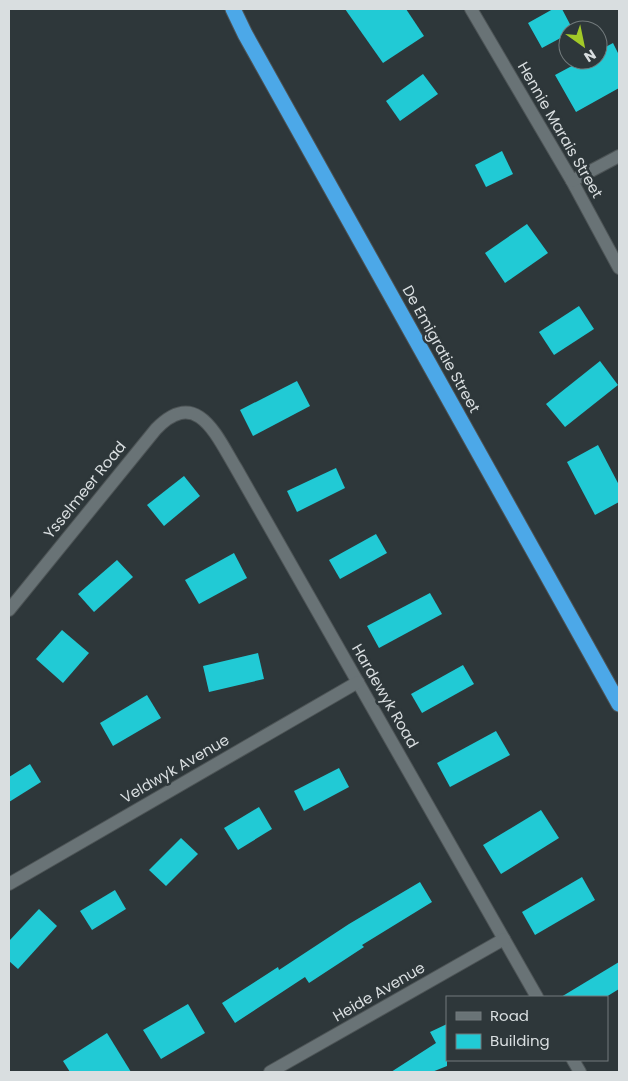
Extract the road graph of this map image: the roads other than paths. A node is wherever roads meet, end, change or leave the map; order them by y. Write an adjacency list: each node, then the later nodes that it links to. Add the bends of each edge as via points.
1 (233, 9): 9 (highway, De Emigratie Street)
2 (471, 9): 4 (street, Hennie Marais Street)
3 (619, 156): 4 (street)
4 (572, 180): 5 (street, Hennie Marais Street)
5 (619, 268)
6 (198, 415): 7 (street, Ysselmeer Road, via 182,412 171,416 156,429); 8 (street, Hardewyk Road, via 214,432 236,468)
7 (9, 610)
8 (358, 682): 10 (street, Veldwyk Avenue); 11 (street, Hardewyk Road)
9 (619, 704)
10 (9, 884)
11 (504, 939): 12 (street, Hardewyk Road); 14 (street, Heide Avenue)
12 (536, 996)
13 (574, 1061): 15 (street)
14 (270, 1072)
15 (580, 1072)

